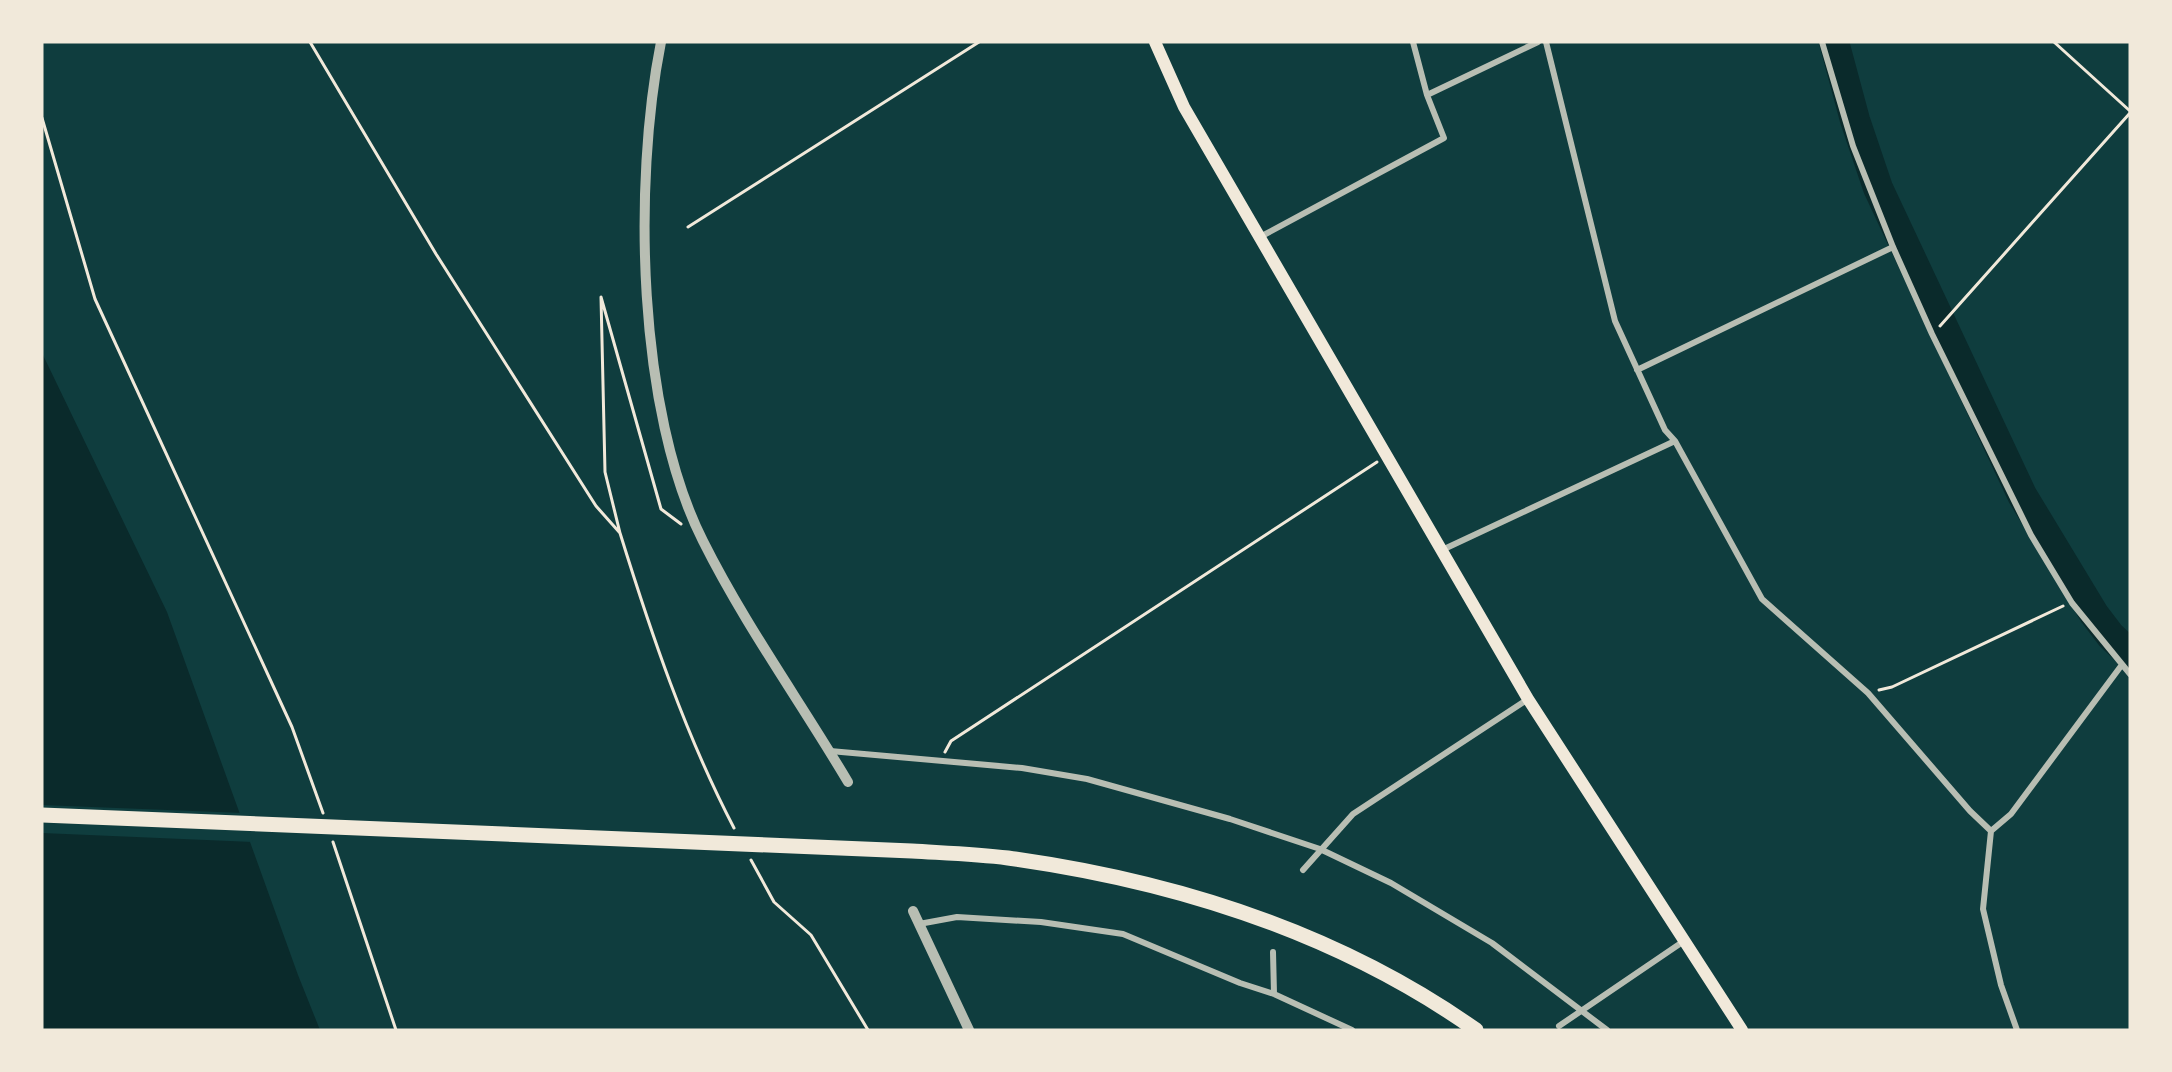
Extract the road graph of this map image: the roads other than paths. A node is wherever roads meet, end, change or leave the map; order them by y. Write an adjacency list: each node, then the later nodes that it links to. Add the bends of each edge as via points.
1 (661, 42): 16 (street, via 645,192 647,286 656,380 672,466 702,539 753,631)
2 (1155, 42): 8 (main road, via 1184,107)
3 (1413, 42): 7 (street)
4 (1538, 42): 7 (street)
5 (1546, 42): 10 (street, via 1615,321)
6 (1822, 42): 9 (street, via 1853,146)
7 (1427, 95): 8 (street, via 1444,138)
8 (1260, 237): 12 (main road)
9 (1893, 247): 10 (street); 13 (street, via 2031,535 2072,603)
10 (1637, 370): 11 (street, via 1665,430)
11 (1675, 441): 12 (street); 19 (street, via 1762,599 1868,693)
12 (1442, 550): 15 (main road)
13 (2121, 666): 14 (street); 19 (street, via 2011,814)
14 (2130, 674)
15 (1528, 699): 20 (street, via 1353,814); 24 (main road)
16 (829, 751): 17 (street); 20 (street, via 942,759 1088,779)
17 (848, 782)
18 (42, 815): 31 (highway, via 1006,858 1097,873 1190,895 1268,920 1343,952)
19 (1991, 831): 34 (street, via 1983,909 2001,985)
20 (1320, 849): 21 (street); 27 (street, via 1391,883 1492,943)
21 (1303, 870)
22 (914, 911): 23 (street)
23 (919, 924): 26 (street, via 957,917 1041,922 1122,934); 29 (street)
24 (1684, 941): 27 (street); 33 (main road)
25 (1273, 952): 26 (street)
26 (1274, 994): 30 (street)
27 (1581, 1011): 28 (street); 32 (street)
28 (1559, 1026)
29 (969, 1030)
30 (1352, 1030)
31 (1476, 1030)
32 (1607, 1030)
33 (1742, 1030)
34 (2018, 1030)

